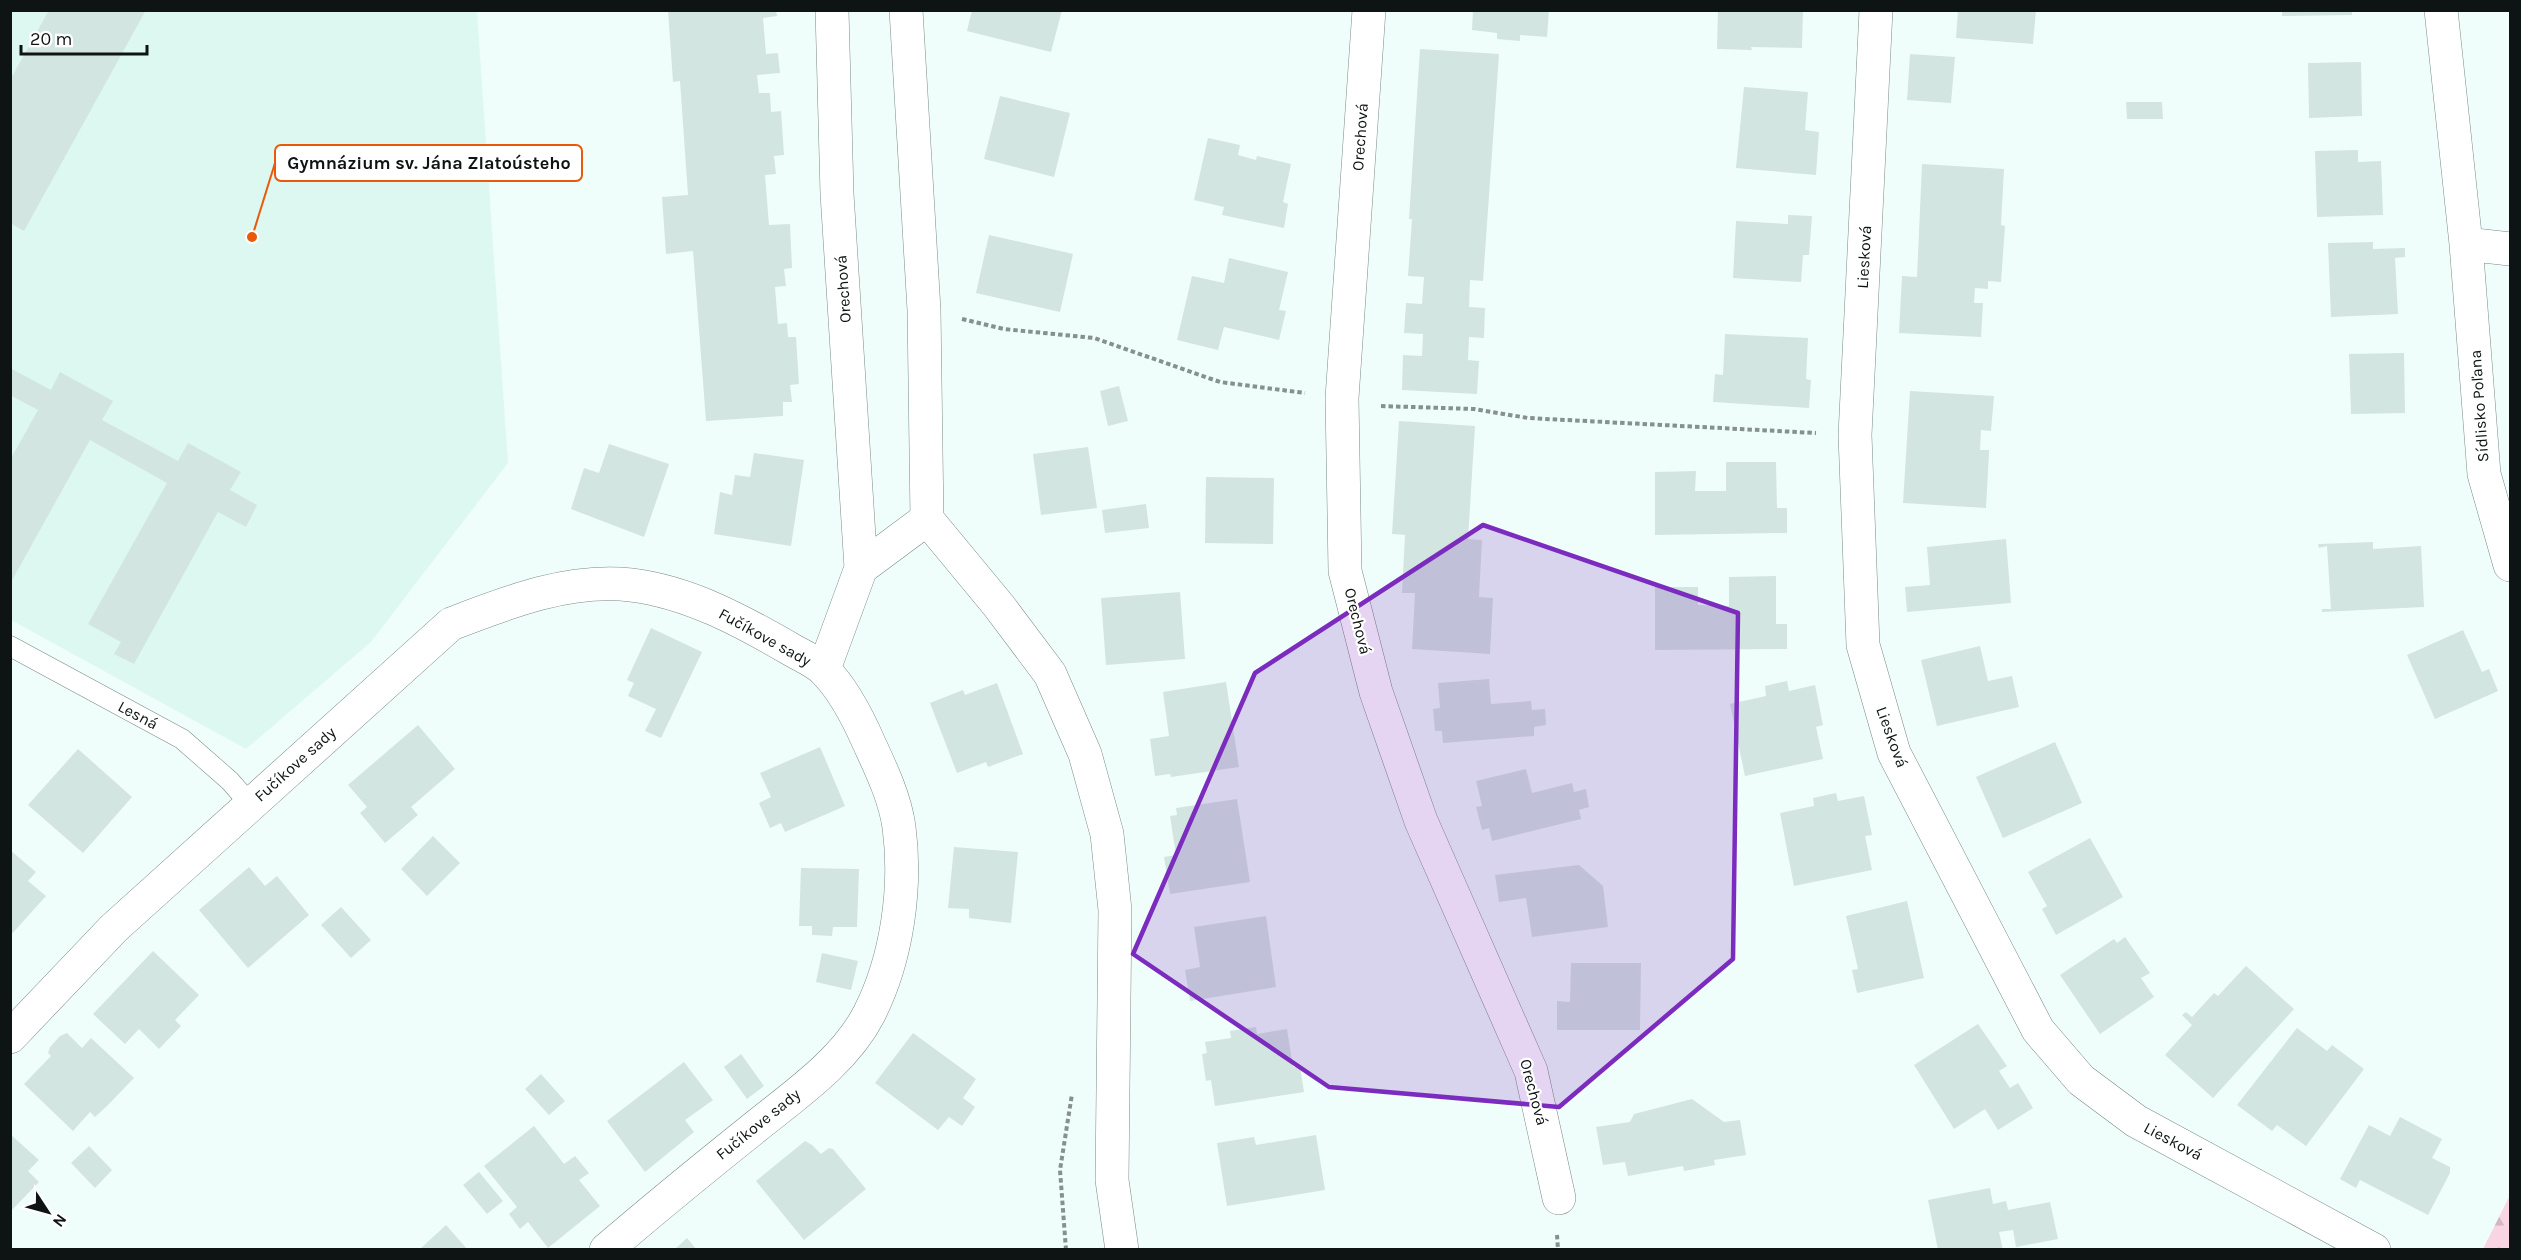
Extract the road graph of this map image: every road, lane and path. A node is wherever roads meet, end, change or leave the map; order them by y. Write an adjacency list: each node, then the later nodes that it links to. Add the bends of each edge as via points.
1 (832, 10): 14 (street, Orechová, via 837,194)
2 (906, 10): 12 (street, via 924,310)
3 (1369, 10): 9 (street, Orechová)
4 (1876, 10): 11 (street, Liesková)
5 (2441, 10): 6 (street, Sídlisko Poľana)
6 (2466, 244): 7 (street); 13 (street, Sídlisko Poľana, via 2484,474)
7 (2511, 249)
8 (993, 327): 9 (path, via 1094,338 1220,382)
9 (1342, 398): 20 (street, Orechová, via 1345,571 1376,692 1421,821 1531,1071)
10 (1424, 409): 11 (path, via 1474,409 1528,418)
11 (1855, 435): 24 (street, Liesková, via 1863,645 1894,753 2038,1030 2081,1080 2136,1121)
12 (927, 519): 14 (street); 23 (street, via 1050,674 1085,754 1104,823 1115,910 1112,1180)
13 (2511, 565)
14 (861, 568): 16 (street, Orechová)
15 (10, 646): 17 (lane, Lesná, via 182,739)
16 (824, 669): 17 (street, Fučíkove sady, via 756,629 704,605 630,585 572,586 511,601 451,624); 21 (street, Fučíkove sady, via 858,718 885,776 899,826 901,876 895,935 880,992 852,1041 825,1068)
17 (250, 804): 18 (street, Fučíkove sady, via 114,928)
18 (10, 1037)
19 (1072, 1089): 22 (path, via 1060,1170)
20 (1559, 1198)
21 (606, 1250)
22 (1066, 1250)
23 (1122, 1250)
24 (2374, 1250)

